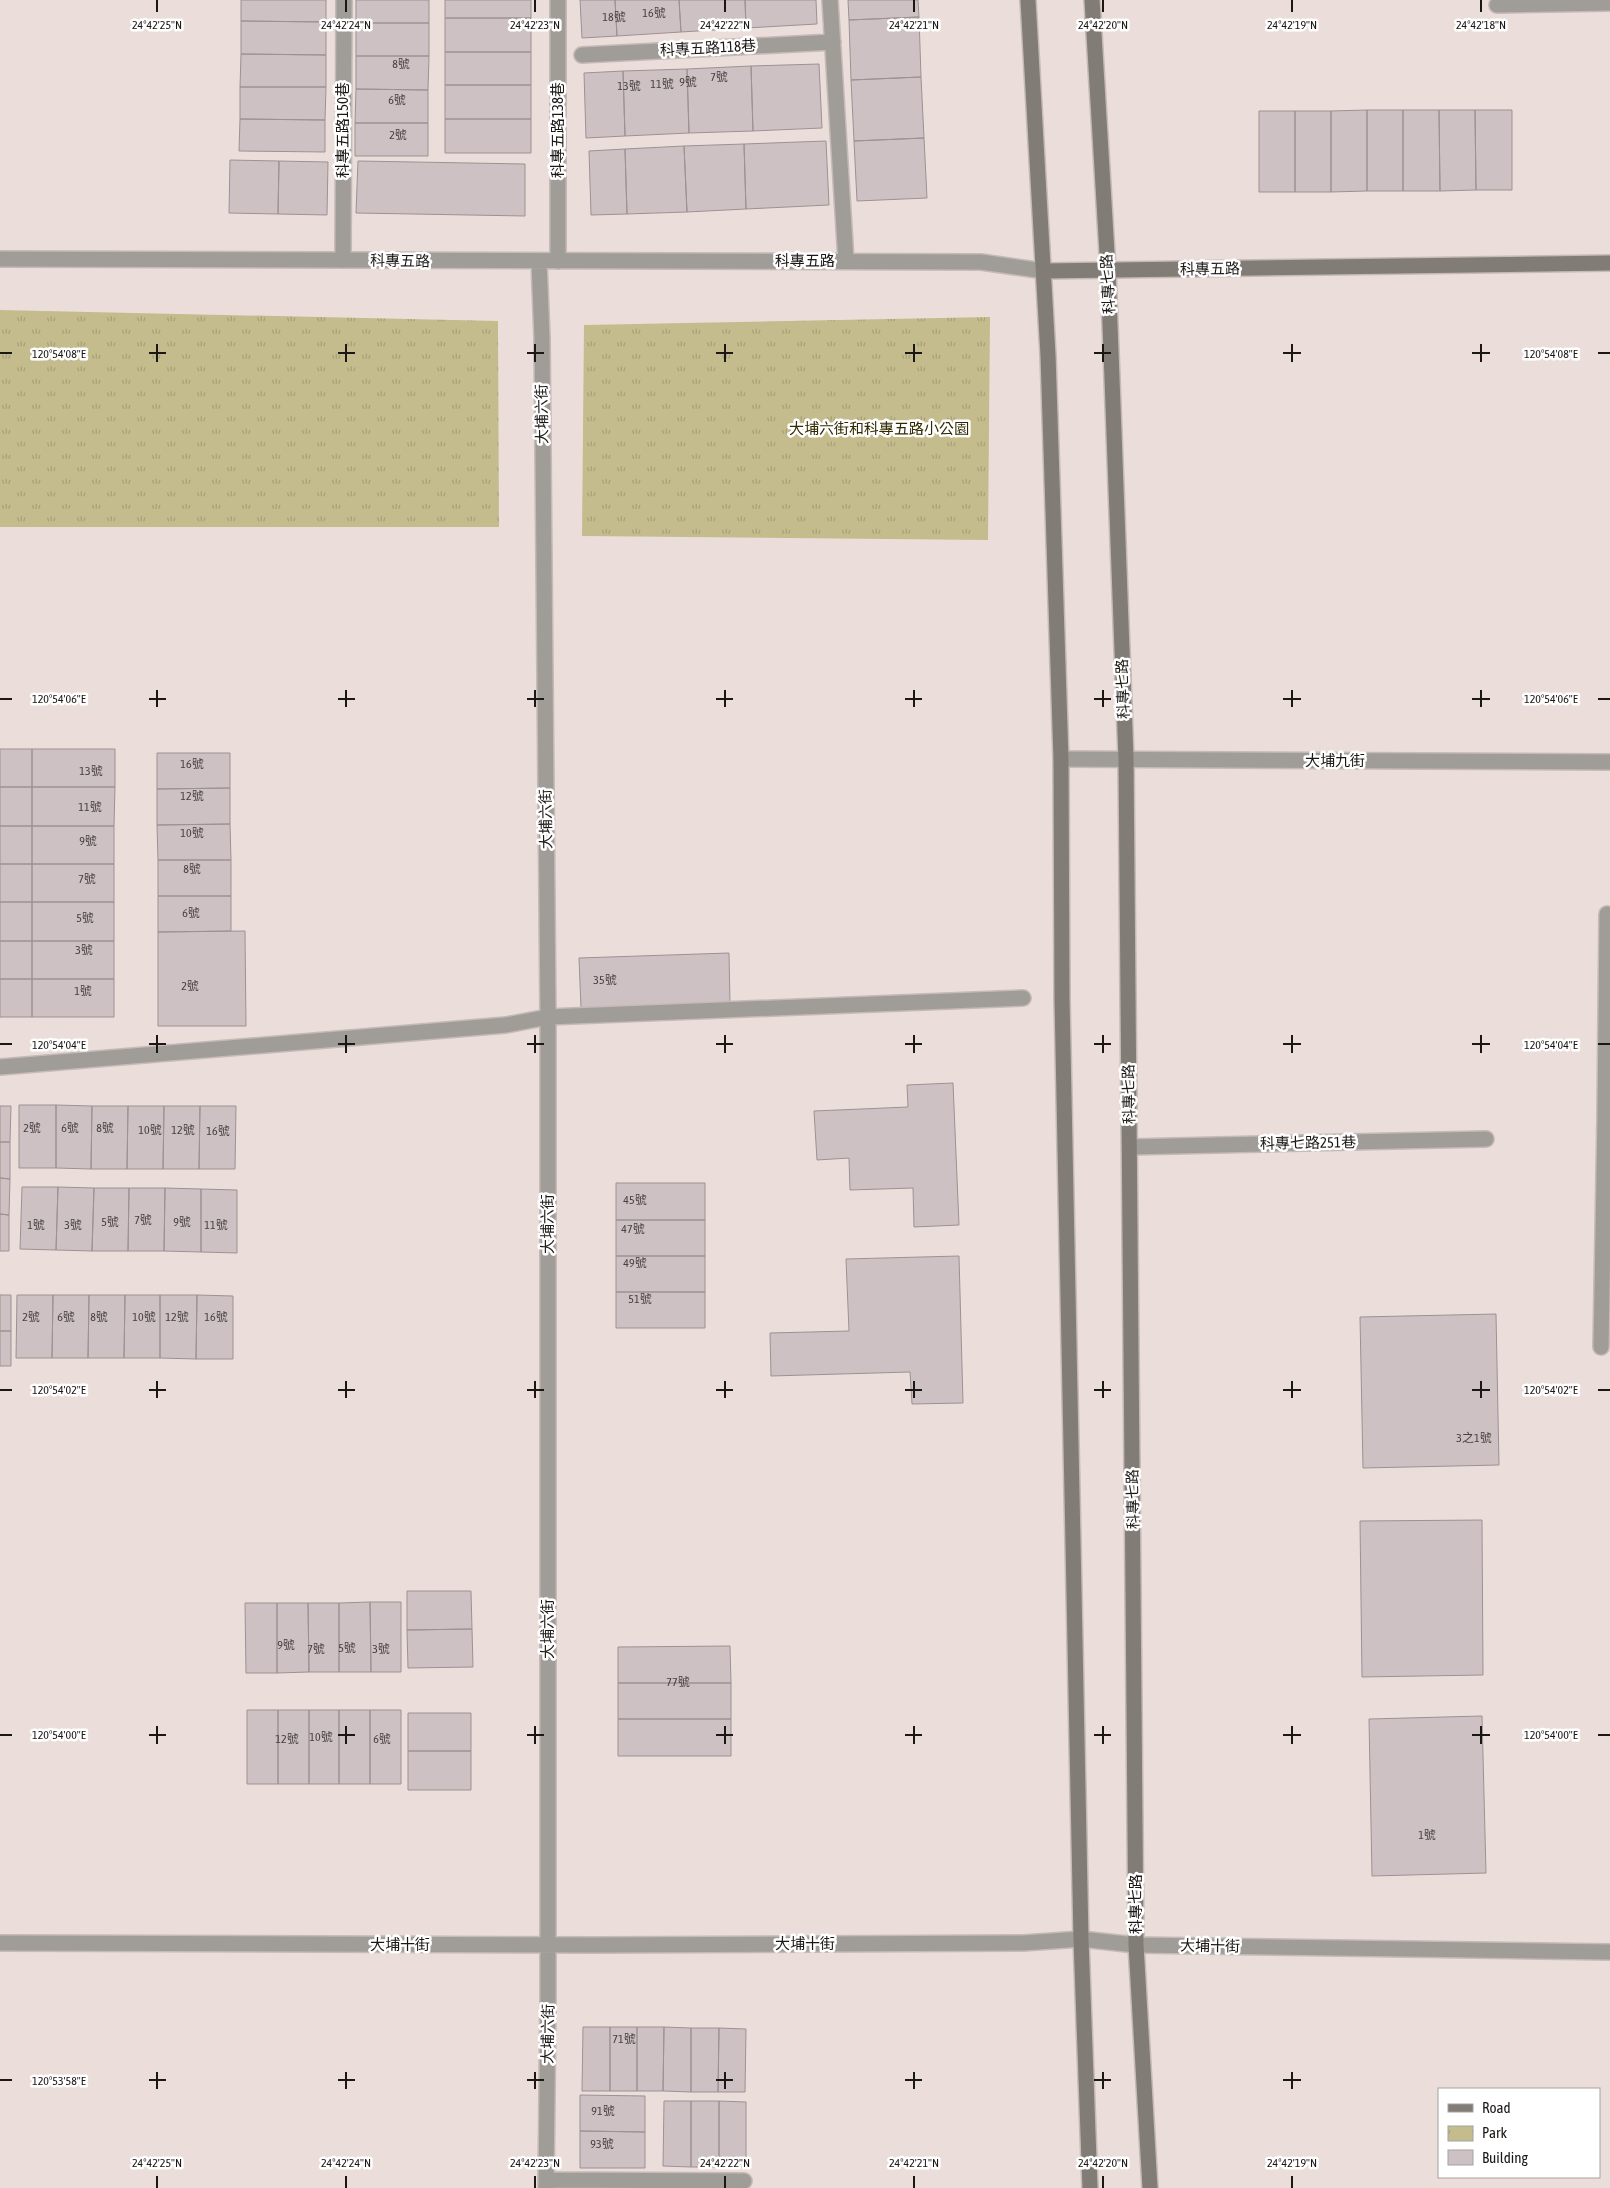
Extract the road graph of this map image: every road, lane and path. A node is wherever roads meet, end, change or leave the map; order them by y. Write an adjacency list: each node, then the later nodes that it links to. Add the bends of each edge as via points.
1 (344, 0): 11 (street, 科專五路150巷)
2 (558, 0): 13 (street, 科專五路138巷)
3 (830, 0): 8 (street)
4 (1028, 0): 17 (street)
5 (1092, 0): 16 (street, 科專七路)
6 (1610, 3): 7 (street)
7 (1497, 4)
8 (833, 42): 9 (street, 科專五路118巷); 14 (street)
9 (582, 55)
10 (0, 259): 11 (street, 科專五路)
11 (343, 260): 12 (street, 科專五路)
12 (539, 261): 13 (street, 科專五路); 23 (street, 大埔六街)
13 (558, 261): 14 (street, 科專五路)
14 (846, 261): 17 (street, 科專五路, via 981,262)
15 (1610, 263): 16 (street, 科專五路)
16 (1108, 270): 17 (street, 科專五路); 18 (street, 科專七路)
17 (1044, 271): 19 (street)
18 (1126, 758): 19 (street, 大埔九街); 20 (street, 大埔九街, via 1179,761); 27 (street, 科專七路)
19 (1061, 759): 29 (street, via 1062,998)
20 (1610, 762)
21 (1608, 914): 25 (street)
22 (1023, 998): 23 (street)
23 (548, 1017): 24 (street, via 506,1025); 31 (street, 大埔六街)
24 (0, 1067)
25 (1607, 1117): 28 (street)
26 (1486, 1139): 27 (street, 科專七路251巷)
27 (1130, 1147): 32 (street, 科專七路)
28 (1601, 1347)
29 (1081, 1939): 31 (street, 大埔十街, via 1024,1943); 32 (street, 大埔十街); 36 (street)
30 (0, 1943): 31 (street, 大埔十街)
31 (548, 1945): 35 (street, 大埔六街)
32 (1136, 1945): 33 (street, 大埔十街); 37 (street, 科專七路)
33 (1610, 1952)
34 (744, 2181): 35 (street)
35 (546, 2184)
36 (1090, 2188)
37 (1150, 2188)

